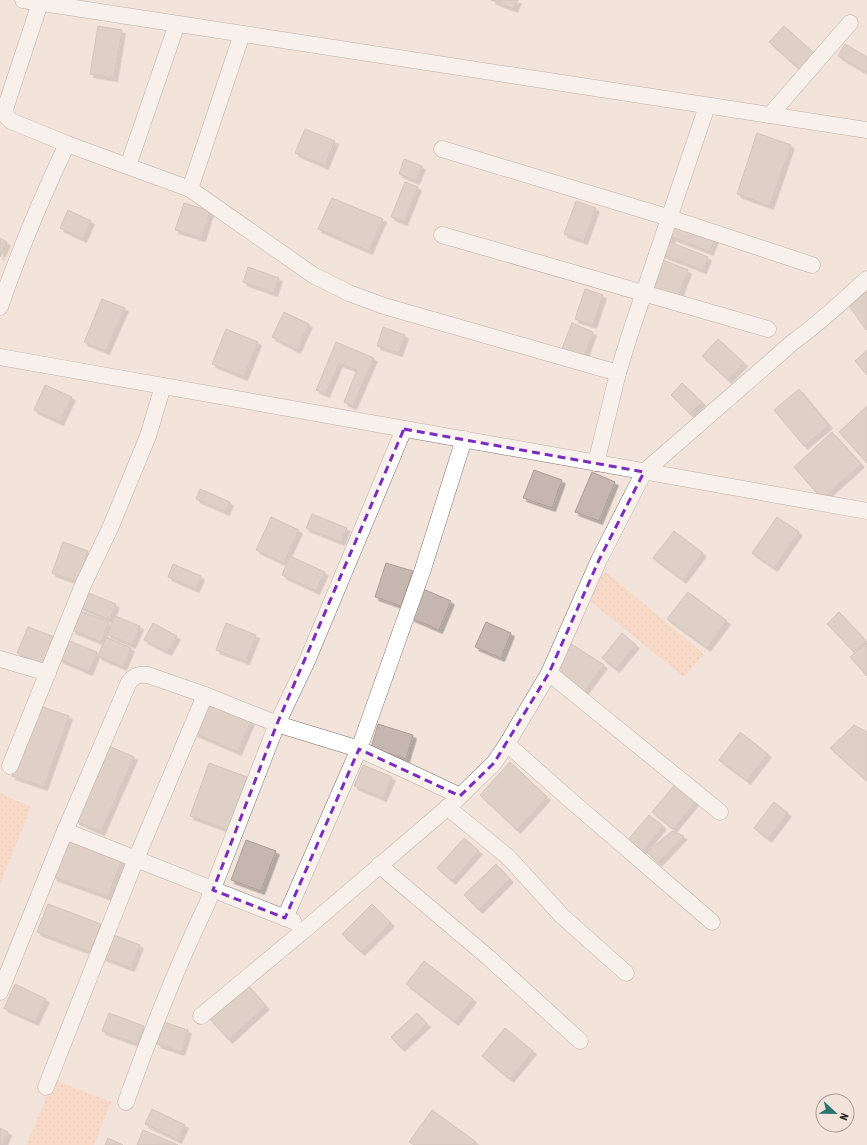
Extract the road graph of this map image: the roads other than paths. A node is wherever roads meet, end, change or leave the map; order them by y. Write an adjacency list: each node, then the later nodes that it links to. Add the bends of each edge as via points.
1 (23, 0): 2 (street)
2 (40, 3): 4 (street); 9 (street, via 5,109 6,116)
3 (850, 23): 7 (street)
4 (178, 24): 5 (street); 11 (street)
5 (242, 34): 6 (street); 12 (street)
6 (707, 106): 7 (street); 13 (street)
7 (770, 115): 8 (street)
8 (867, 130)
9 (67, 144): 11 (street); 18 (street, via 26,238)
10 (442, 149): 13 (street)
11 (128, 166): 12 (street)
12 (190, 189): 21 (street, via 313,275 349,293 384,306)
13 (670, 218): 15 (street); 17 (street)
14 (442, 235): 17 (street)
15 (812, 265)
16 (867, 279): 26 (street)
17 (642, 293): 19 (street); 21 (street)
18 (0, 307)
19 (768, 329)
20 (0, 357): 22 (street)
21 (618, 374): 25 (street)
22 (163, 386): 23 (street); 29 (street, via 148,436)
23 (404, 429): 24 (street); 32 (street, via 310,654)
24 (464, 439): 25 (street); 34 (street, via 423,569)
25 (596, 463): 26 (street)
26 (644, 472): 27 (street); 30 (street, via 599,560)
27 (867, 511)
28 (0, 659): 29 (street)
29 (48, 673): 35 (street)
30 (549, 673): 33 (street); 38 (street)
31 (205, 696): 32 (street); 39 (street, via 148,675 140,674 134,677 129,682); 40 (street)
32 (277, 724): 34 (street); 42 (street)
33 (507, 744): 36 (street, via 494,763); 44 (street)
34 (359, 748): 36 (street); 43 (street)
35 (10, 766)
36 (460, 796): 37 (street)
37 (447, 807): 41 (street); 46 (street, via 508,857 562,916)
38 (720, 812)
39 (65, 831): 40 (street); 47 (street)
40 (136, 859): 42 (street); 50 (street)
41 (379, 865): 45 (street); 49 (street, via 489,958)
42 (213, 890): 43 (street); 51 (street, via 156,1019)
43 (285, 918): 45 (street)
44 (712, 922)
45 (308, 927): 48 (street)
46 (626, 973)
47 (0, 992)
48 (201, 1016)
49 (580, 1040)
50 (46, 1087)
51 (126, 1102)

